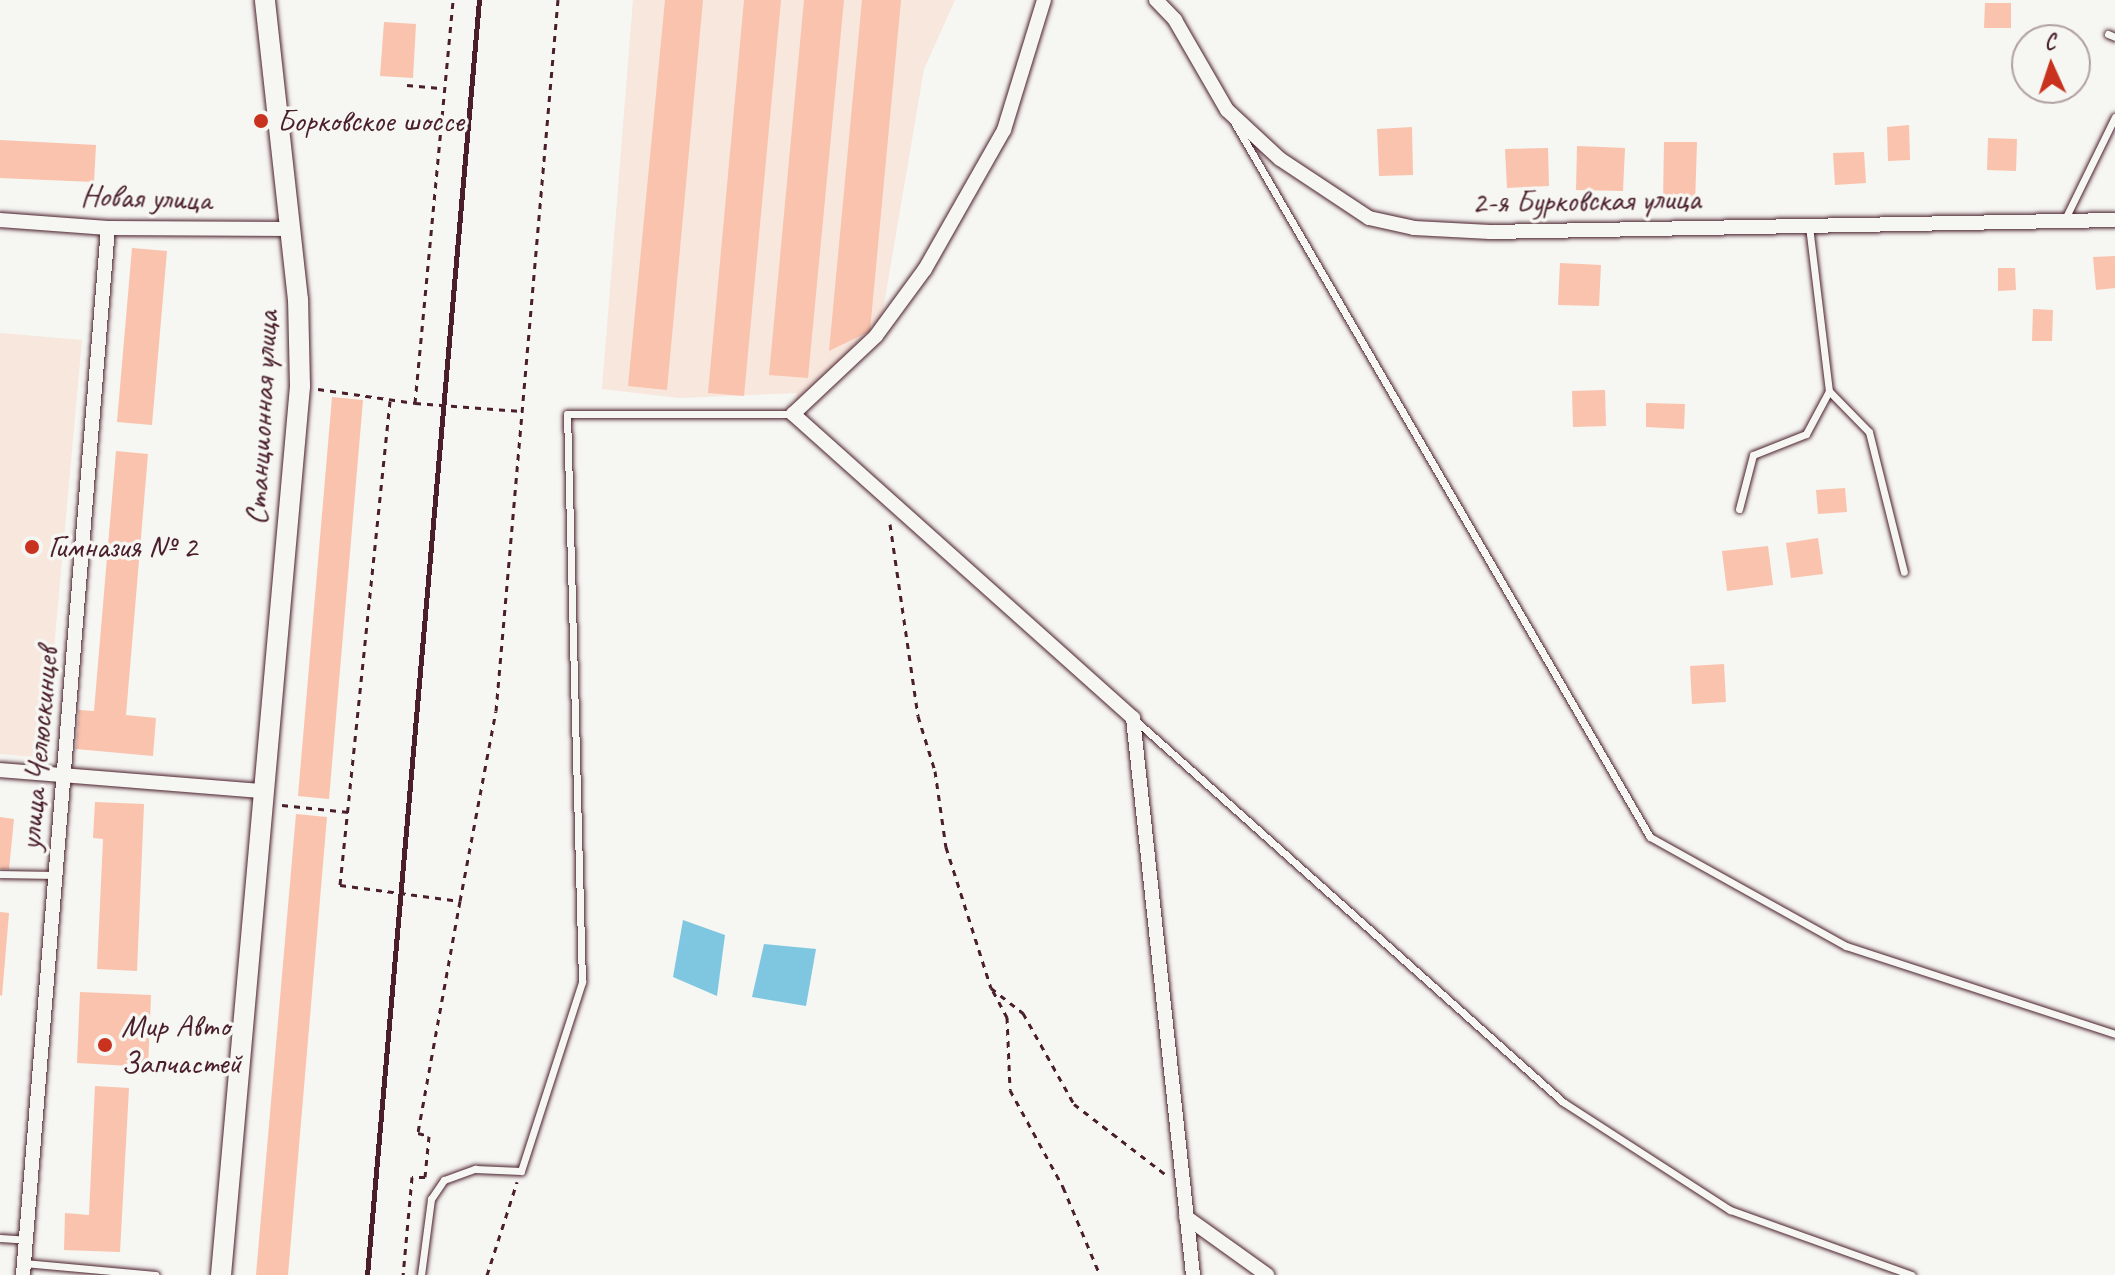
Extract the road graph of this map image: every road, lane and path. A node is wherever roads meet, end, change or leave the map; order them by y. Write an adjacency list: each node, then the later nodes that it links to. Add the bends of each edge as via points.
1 (265, 0): 15 (main road, Станционная улица)
2 (453, 0): 7 (path)
3 (558, 0): 20 (path)
4 (1044, 0): 21 (street, via 1004,130 925,269 876,336)
5 (1156, 0): 8 (street, 2-я Бурковская улица, via 1175,20)
6 (407, 85): 7 (path)
7 (444, 88): 19 (path)
8 (1227, 110): 13 (street, 2-я Бурковская улица, via 1280,159 1369,218 1414,228 1490,232); 34 (lane, via 1650,837 1846,946)
9 (2115, 117): 12 (lane)
10 (0, 220): 14 (street, Новая улица)
11 (2115, 220): 12 (street, 2-я Бурковская улица)
12 (2064, 221): 13 (street, 2-я Бурковская улица)
13 (1809, 226): 17 (lane)
14 (108, 228): 15 (street, Новая улица); 27 (street, улица Челюскинцев)
15 (290, 229): 16 (main road, Станционная улица)
16 (300, 388): 18 (path, via 353,391); 28 (main road, Станционная улица)
17 (1829, 391): 23 (lane, via 1806,434 1753,455); 24 (lane, via 1869,432)
18 (390, 401): 19 (path); 29 (path)
19 (415, 403): 20 (path)
20 (522, 411): 32 (path, via 496,711)
21 (793, 414): 22 (street); 35 (lane, via 567,414 582,982)
22 (886, 492): 25 (street); 33 (path, via 918,716 935,771 946,847)
23 (1739, 509)
24 (1904, 572)
25 (1133, 718): 36 (street); 49 (lane, via 1563,1102 1730,1210)
26 (0, 770): 27 (street)
27 (65, 774): 28 (street); 31 (street, улица Челюскинцев)
28 (263, 797): 29 (path); 42 (main road)
29 (349, 812): 32 (path, via 340,885)
30 (0, 874): 31 (lane)
31 (56, 875): 39 (street, улица Челюскинцев)
32 (460, 901): 43 (path, via 418,1133 429,1136 425,1177 412,1177)
33 (991, 988): 36 (path, via 1023,1013 1074,1104); 46 (path, via 1007,1017 1010,1090 1063,1187)
34 (2115, 1034)
35 (521, 1171): 44 (lane, via 475,1169 444,1180 431,1199); 45 (path)
36 (1182, 1187): 37 (street)
37 (1186, 1217): 47 (street); 48 (street)
38 (0, 1238): 39 (lane)
39 (26, 1240): 40 (street, улица Челюскинцев)
40 (24, 1269): 41 (lane)
41 (155, 1275)
42 (221, 1275)
43 (403, 1275)
44 (421, 1275)
45 (487, 1275)
46 (1100, 1275)
47 (1193, 1275)
48 (1267, 1275)
49 (1912, 1275)

